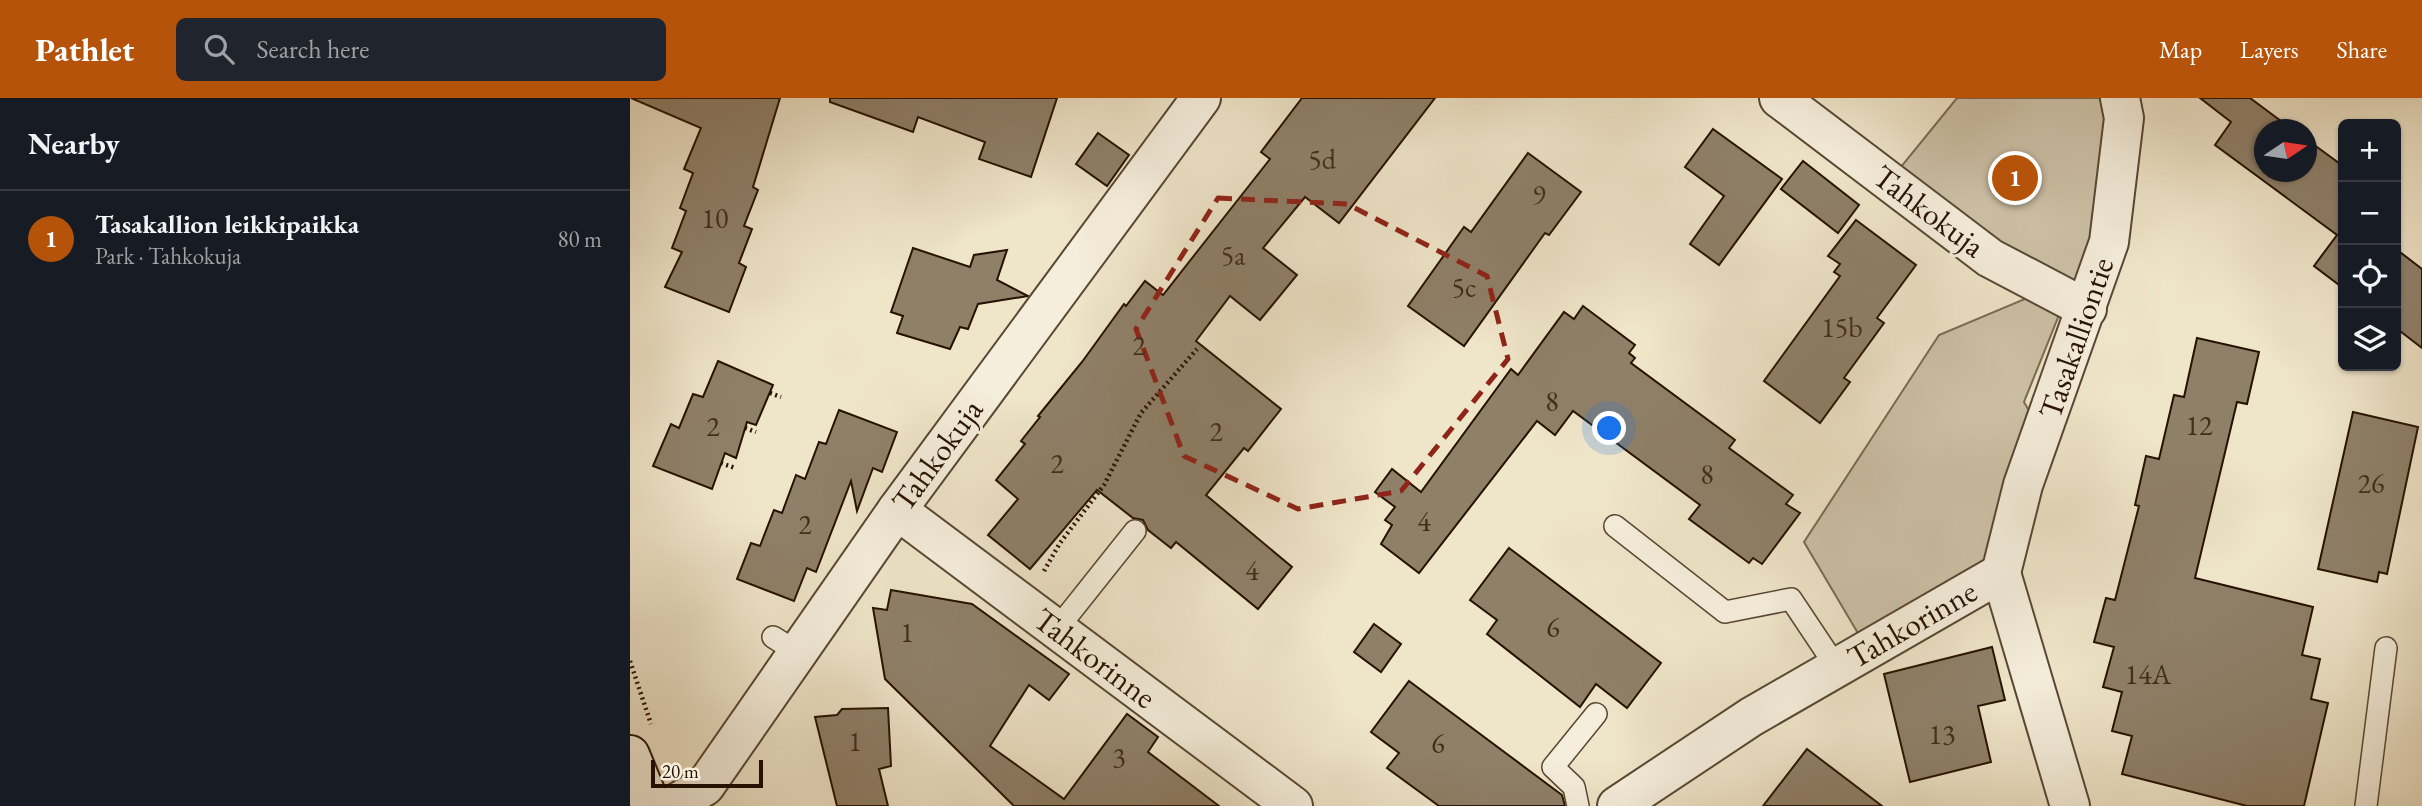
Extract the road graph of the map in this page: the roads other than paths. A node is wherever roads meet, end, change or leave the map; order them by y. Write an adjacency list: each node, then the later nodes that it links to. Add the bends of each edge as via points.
1 (1200, 98): 5 (street, Tahkokuja)
2 (1779, 98): 4 (street, Tahkokuja, via 1990,258)
3 (2120, 98): 4 (street, Tasakalliontie, via 2124,118 2109,242)
4 (2087, 309): 8 (street, Tasakalliontie, via 2023,485)
5 (897, 510): 9 (street, Tahkorinne); 15 (street, Tahkokuja, via 785,644 705,786)
6 (1615, 526): 11 (lane, via 1725,612 1791,599)
7 (1135, 531): 9 (lane)
8 (2001, 573): 11 (street, Tahkorinne); 19 (street, Tahkorinne)
9 (1068, 616): 16 (street, Tahkorinne)
10 (2386, 648): 20 (lane)
11 (1837, 667): 18 (street, Tahkorinne, via 1751,717)
12 (1596, 714): 17 (lane, via 1553,766 1574,788)
13 (630, 755): 14 (street)
14 (651, 806)
15 (673, 806)
16 (1293, 806)
17 (1578, 806)
18 (1617, 806)
19 (2070, 806)
20 (2367, 806)

